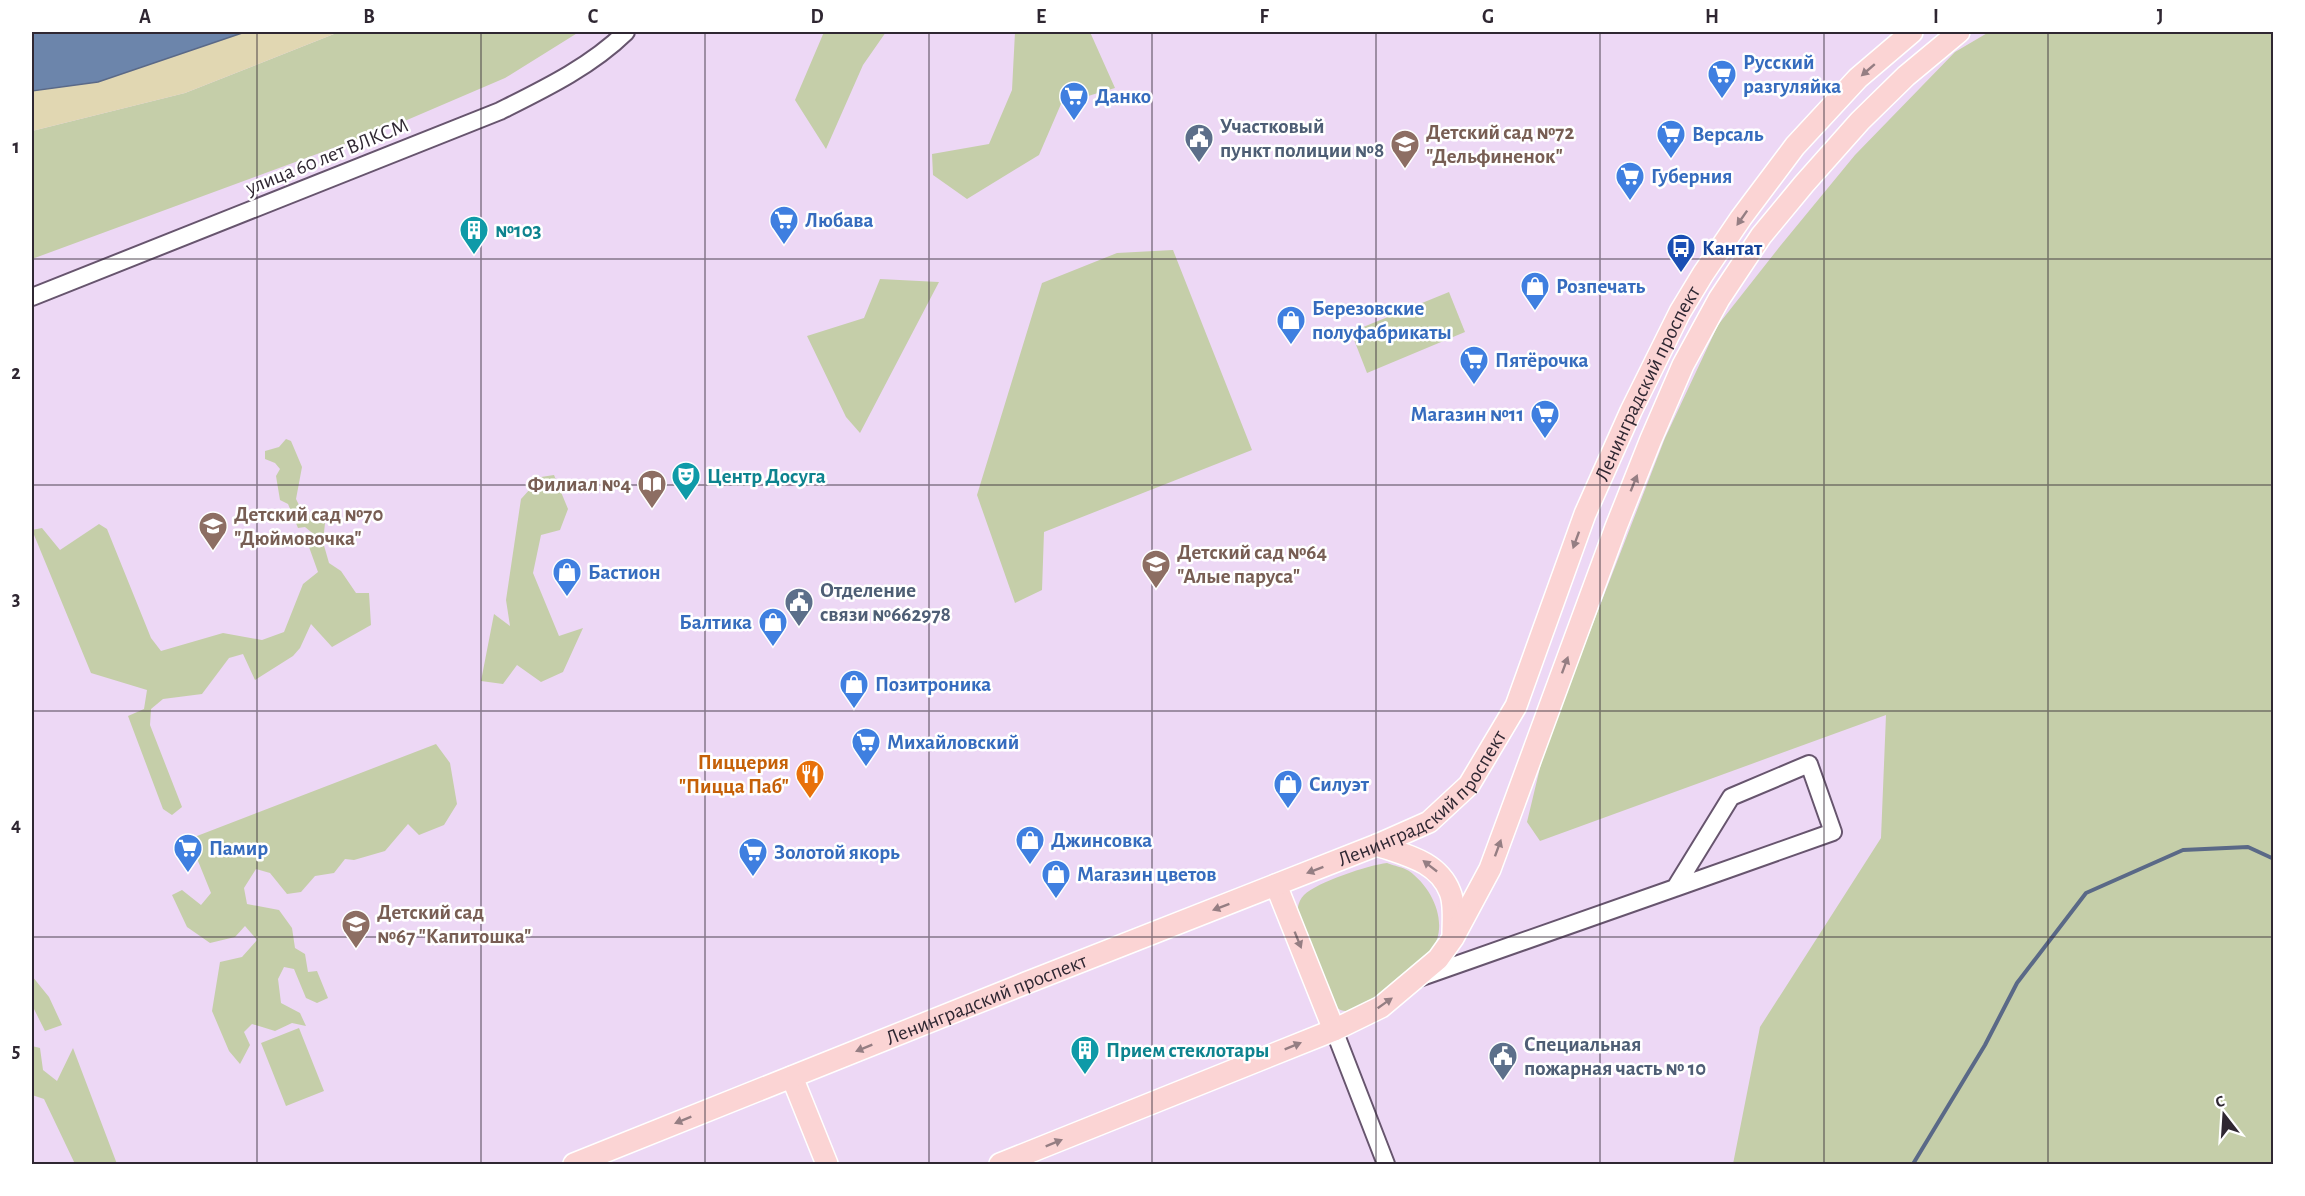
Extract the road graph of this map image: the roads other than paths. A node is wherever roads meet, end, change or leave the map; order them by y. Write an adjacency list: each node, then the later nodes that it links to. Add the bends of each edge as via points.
1 (626, 32): 4 (street, улица 60 лет ВЛКСМ, via 565,78 500,111)
2 (1912, 32): 5 (main road, Ленинградский проспект, one-way to 5, via 1858,78 1795,146 1702,274 1631,411 1585,514 1516,706 1469,785 1429,822)
3 (1959, 32): 8 (main road, Ленинградский проспект, one-way to 3, via 1490,869 1616,526 1700,332 1750,251 1804,183 1906,76)
4 (32, 297)
5 (1377, 845): 6 (main road, Ленинградский проспект, one-way to 6); 8 (main road, one-way to 5, via 1451,892 1438,873 1423,861)
6 (1276, 885): 10 (main road, one-way to 10); 11 (main road, Ленинградский проспект, one-way to 11)
7 (1675, 888): 7 (street, via 1833,832 1809,764 1731,797); 9 (street)
8 (1453, 938): 9 (main road, Ленинградский проспект)
9 (1416, 979): 10 (main road, Ленинградский проспект, one-way to 9, via 1381,1007)
10 (1334, 1030): 14 (main road, Ленинградский проспект, one-way to 10); 15 (street)
11 (792, 1077): 12 (main road, Ленинградский проспект, one-way to 12); 13 (main road)
12 (574, 1164)
13 (827, 1164)
14 (1000, 1164)
15 (1386, 1164)

